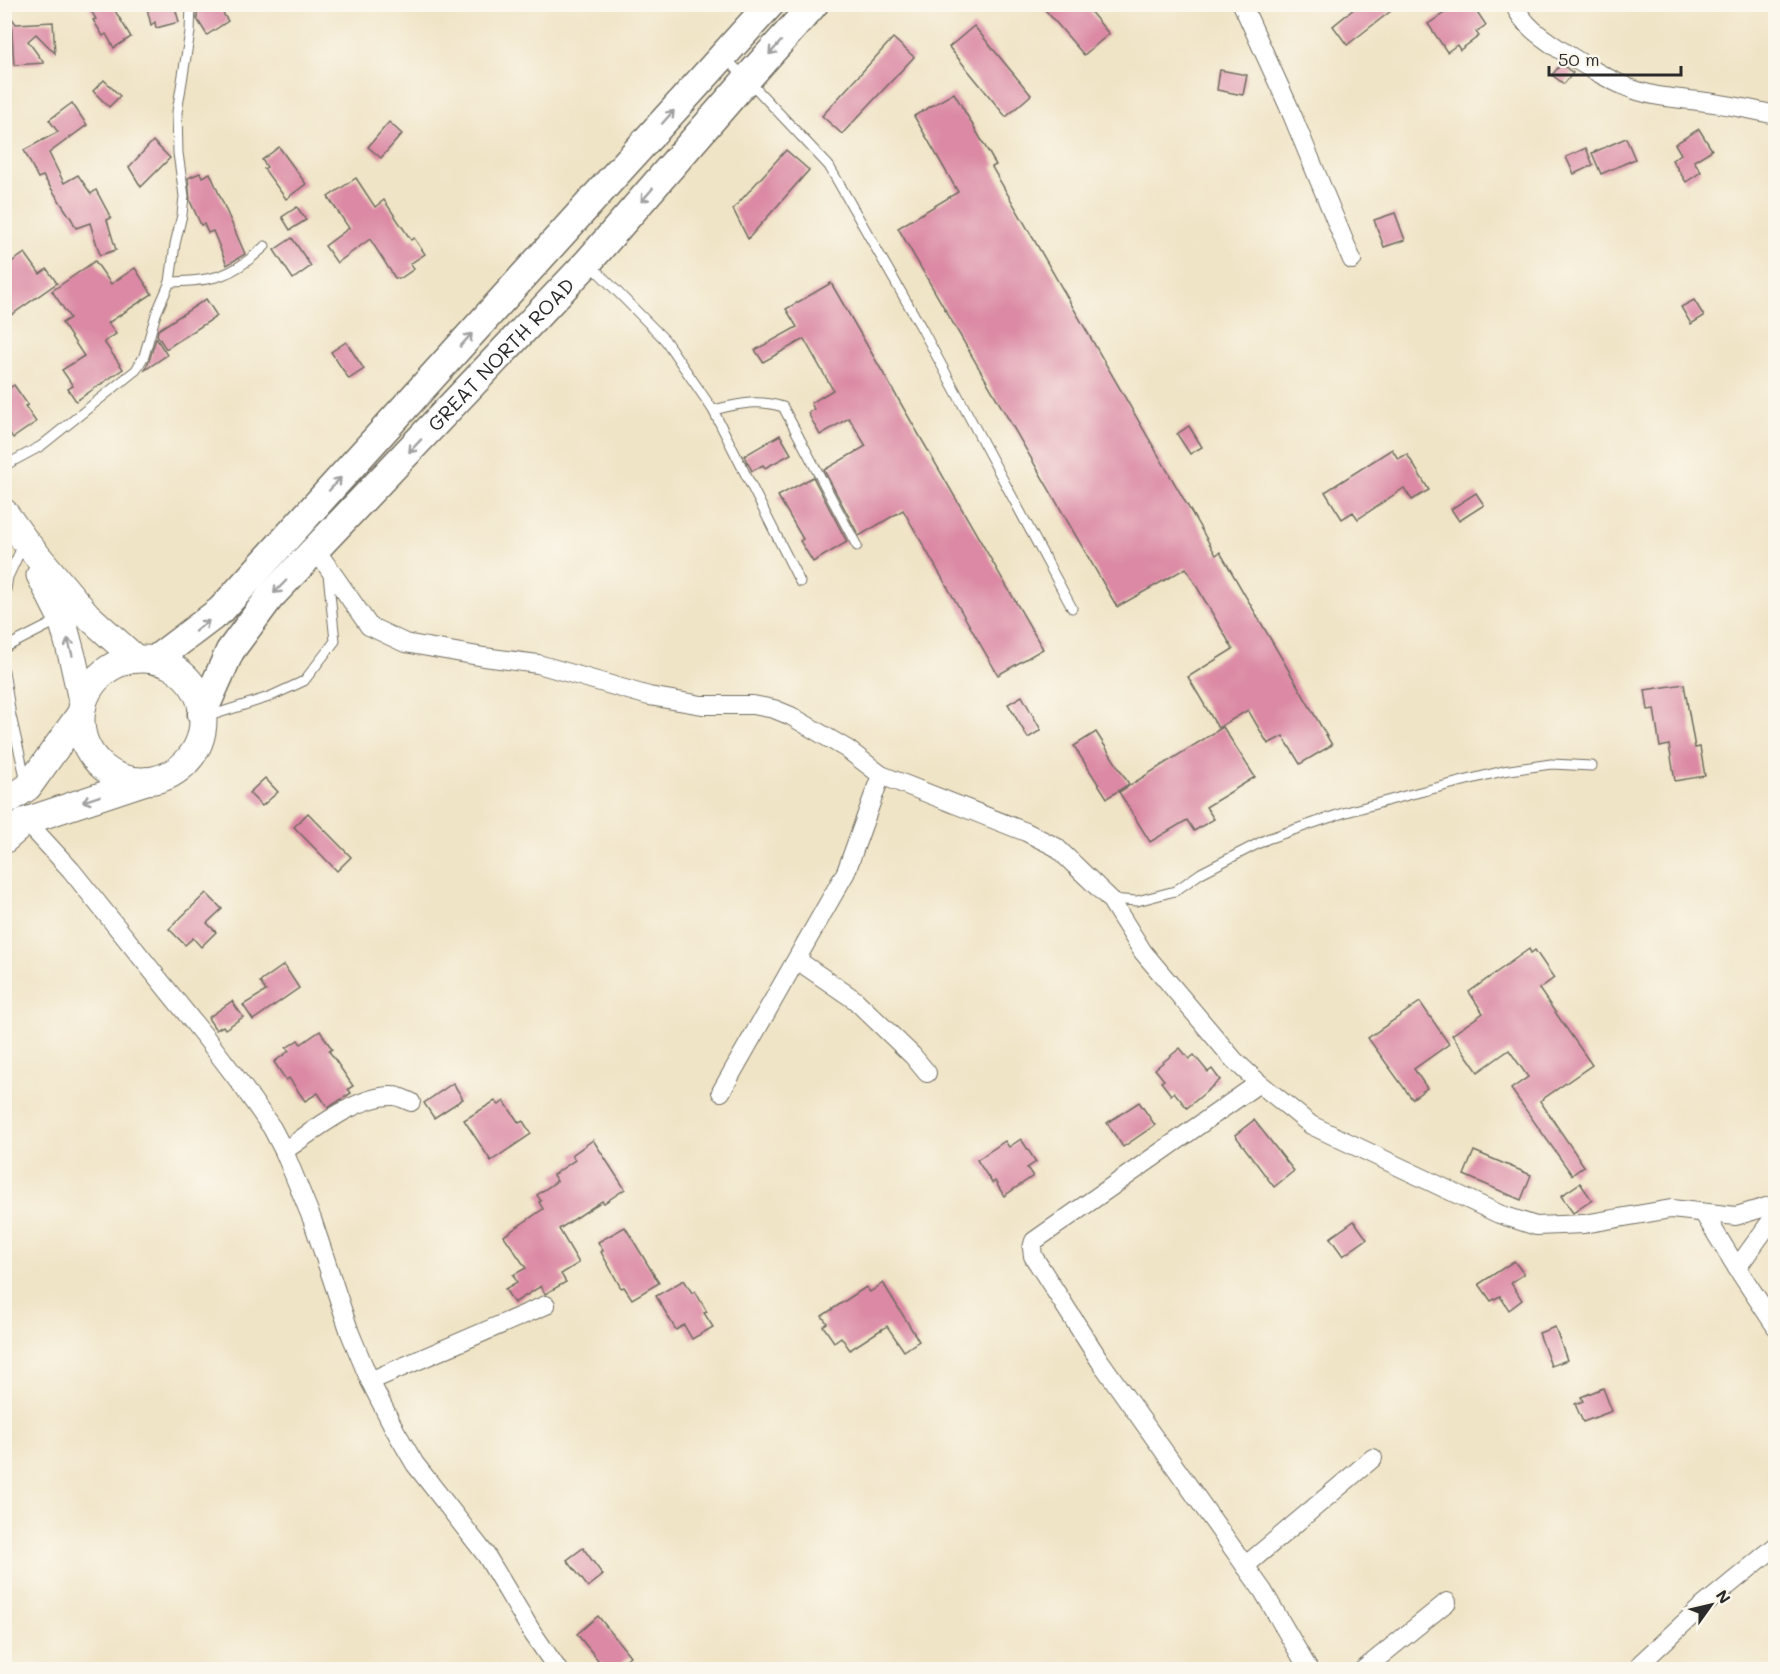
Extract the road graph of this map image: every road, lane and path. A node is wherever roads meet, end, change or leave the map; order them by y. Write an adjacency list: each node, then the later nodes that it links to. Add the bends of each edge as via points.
1 (191, 4): 12 (lane, via 176,123 184,196)
2 (770, 4): 6 (highway, GREAT NORTH ROAD)
3 (814, 4): 7 (highway, GREAT NORTH ROAD, one-way to 7)
4 (1242, 4): 10 (street)
5 (1514, 4): 8 (street, via 1519,16 1545,39 1628,88 1654,96)
6 (723, 56): 7 (lane); 24 (highway, GREAT NORTH ROAD, one-way to 6, via 221,610)
7 (747, 79): 11 (highway, GREAT NORTH ROAD, one-way to 11); 21 (lane, via 829,166 927,337)
8 (1776, 115)
9 (265, 246): 12 (lane, via 220,278)
10 (1352, 260)
11 (588, 262): 13 (lane, via 664,340); 18 (highway, GREAT NORTH ROAD, one-way to 18)
12 (170, 282): 14 (lane, via 136,370 41,446)
13 (713, 410): 17 (lane, via 747,403 783,406); 19 (lane)
14 (4, 466)
15 (4, 512): 16 (main road)
16 (25, 541): 20 (lane, via 8,577); 22 (main road); 24 (main road, via 87,615)
17 (857, 546)
18 (321, 557): 28 (highway, GREAT NORTH ROAD, one-way to 28, via 270,597 230,651); 28 (lane, via 335,642 304,681 269,697); 30 (street, via 369,626 405,643 538,664 649,696 702,705 774,709 847,749)
19 (800, 582)
20 (4, 602)
21 (1072, 608)
22 (62, 619): 23 (lane); 26 (main road, one-way to 22)
23 (4, 648)
24 (145, 660): 26 (main road, via 115,665 98,677 86,694); 28 (main road, via 172,667 187,679 197,695)
25 (4, 671): 27 (lane)
26 (82, 709): 31 (main road, via 83,734 98,762 116,775); 32 (main road)
27 (8, 714): 32 (lane)
28 (202, 716): 31 (main road, via 201,735 184,764)
29 (1592, 766): 36 (lane, via 1551,764 1503,771 1343,813 1266,839 1175,891 1137,901)
30 (880, 775): 36 (street, via 1056,847); 37 (street, via 846,872)
31 (147, 781): 34 (main road, one-way to 34)
32 (28, 787): 33 (main road)
33 (4, 803)
34 (26, 821): 35 (main road); 42 (street, via 71,870 206,1038 248,1092)
35 (4, 840)
36 (1110, 899): 39 (street, via 1143,952 1234,1060)
37 (797, 960): 38 (street, via 855,1000); 40 (street)
38 (927, 1073)
39 (1259, 1083): 44 (street, via 1311,1125 1499,1214 1536,1226 1584,1224 1671,1209); 52 (street, via 1034,1241 1032,1248 1033,1256 1100,1361)
40 (721, 1092)
41 (411, 1102): 42 (street, via 395,1095 372,1099)
42 (284, 1150): 49 (street)
43 (1776, 1204): 44 (street, via 1736,1216)
44 (1704, 1214): 46 (street)
45 (1776, 1214): 46 (street)
46 (1737, 1268): 48 (street)
47 (546, 1305): 49 (street)
48 (1776, 1327)
49 (369, 1381): 55 (street, via 415,1464 486,1556)
50 (1373, 1458): 52 (street)
51 (1776, 1546): 54 (street)
52 (1245, 1566): 56 (street)
53 (1447, 1602): 57 (street)
54 (1641, 1663)
55 (558, 1670)
56 (1309, 1670)
57 (1363, 1670)

